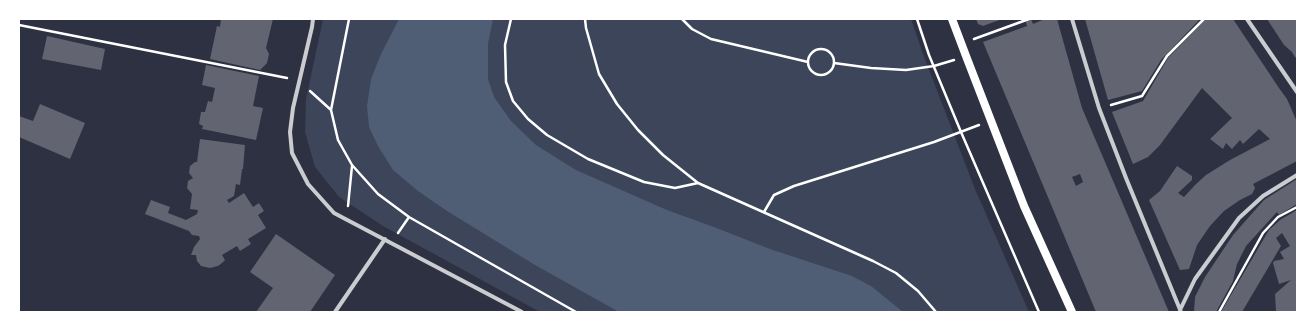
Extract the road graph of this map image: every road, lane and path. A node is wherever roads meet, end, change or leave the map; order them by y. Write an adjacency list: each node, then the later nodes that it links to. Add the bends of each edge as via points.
1 (313, 19): 18 (street)
2 (349, 19): 21 (path)
3 (511, 19): 26 (path, via 505,46 506,82 513,101 528,119 547,135 588,159 644,182 675,188)
4 (585, 19): 26 (path, via 599,74 617,104 663,155)
5 (682, 19): 15 (path, via 692,29 711,39)
6 (917, 19): 17 (path)
7 (952, 19): 14 (main road)
8 (1028, 19): 13 (path)
9 (1072, 19): 20 (street)
10 (1204, 19): 20 (path, via 1167,56 1142,96)
11 (1247, 19): 19 (street)
12 (19, 25): 18 (path)
13 (988, 34)
14 (966, 56): 17 (path); 22 (main road)
15 (808, 62): 16 (path, via 811,70 818,75 830,71); 16 (path, via 811,54 820,48 832,54)
16 (834, 63): 17 (path, via 906,70)
17 (934, 66): 23 (path)
18 (299, 81): 21 (path); 30 (street, via 290,132 292,153 308,184 334,213)
19 (1297, 92)
20 (1099, 108): 32 (street)
21 (332, 110): 24 (path, via 338,140)
22 (990, 120): 23 (path); 38 (main road, via 1024,206)
23 (961, 132): 28 (path, via 794,186 774,195); 37 (path)
24 (352, 165): 29 (path, via 378,194); 30 (path)
25 (1297, 175): 32 (street, via 1263,196 1239,218 1195,279)
26 (698, 183): 28 (path)
27 (1297, 208): 39 (path, via 1278,217 1262,233)
28 (764, 212): 36 (path, via 896,273 918,291)
29 (409, 217): 31 (path, via 398,233); 35 (path)
30 (346, 219): 31 (street)
31 (385, 239): 33 (street); 34 (street)
32 (1181, 311)
33 (335, 312)
34 (522, 312)
35 (576, 312)
36 (936, 312)
37 (1039, 312)
38 (1072, 312)
39 (1219, 312)

